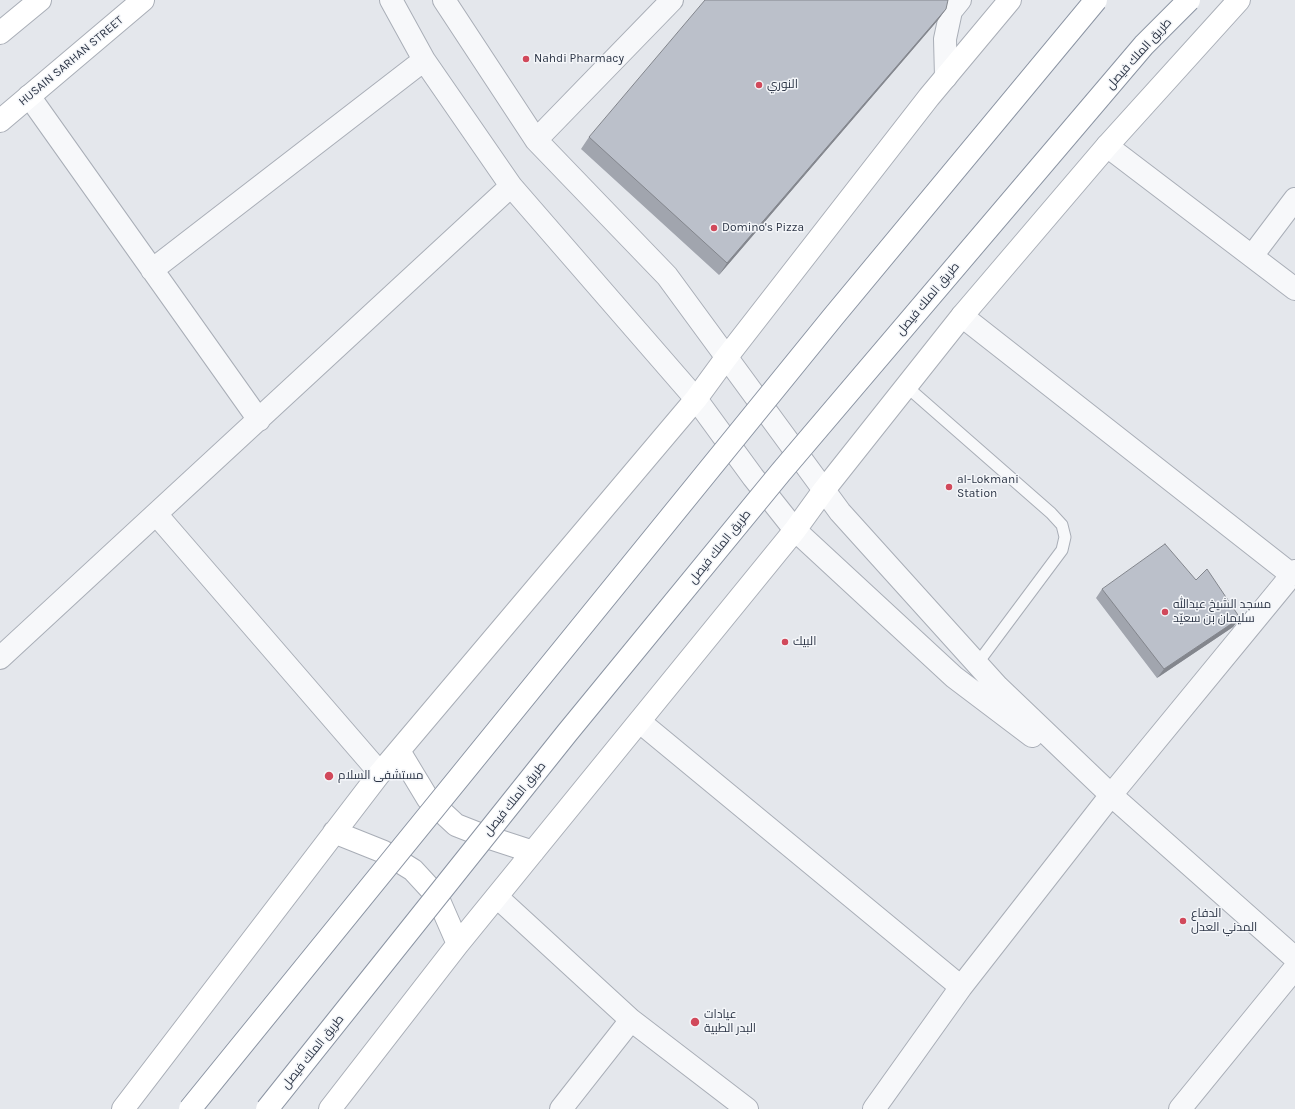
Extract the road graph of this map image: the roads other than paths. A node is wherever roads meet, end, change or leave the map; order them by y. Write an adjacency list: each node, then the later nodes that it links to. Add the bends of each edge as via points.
1 (40, 0): 11 (main road)
2 (143, 0): 14 (main road, HUSAIN SARHAN STREET)
3 (391, 0): 12 (street)
4 (444, 0): 16 (street)
5 (672, 0): 16 (street)
6 (1010, 0): 13 (main road)
7 (1096, 0): 47 (main road, bridge, via 823,329)
8 (1189, 0): 48 (main road, طريق الملك فيصل, bridge, via 1144,45 782,472 567,733)
9 (1239, 0): 17 (main road)
10 (958, 1): 13 (street, via 951,11 945,39)
11 (0, 33)
12 (424, 60): 18 (street); 21 (street)
13 (946, 77): 24 (main road)
14 (29, 96): 15 (main road, HUSAIN SARHAN STREET); 21 (street)
15 (0, 121)
16 (536, 140): 24 (street, via 667,276)
17 (1107, 146): 20 (street); 23 (main road)
18 (511, 186): 26 (street); 27 (street)
19 (1295, 199): 20 (street)
20 (1252, 256): 22 (street)
21 (152, 270): 27 (street)
22 (1295, 289)
23 (962, 316): 25 (main road); 31 (street)
24 (726, 358): 26 (main road); 28 (street, via 791,442)
25 (906, 386): 28 (main road); 33 (lane, via 1062,525 1065,537 1062,550)
26 (696, 399): 30 (street); 35 (main road)
27 (259, 420): 29 (street)
28 (824, 490): 30 (main road); 33 (street, via 840,512)
29 (156, 514): 32 (street); 36 (street)
30 (795, 530): 34 (main road); 37 (street, via 954,677)
31 (1293, 573): 37 (street)
32 (0, 658)
33 (977, 664): 37 (street)
34 (640, 722): 39 (main road); 44 (street)
35 (399, 751): 36 (main road); 39 (main road, via 428,799 456,825)
36 (380, 773): 38 (main road)
37 (1111, 795): 42 (street); 44 (street)
38 (334, 832): 41 (main road, via 384,852 413,870 437,896); 46 (main road)
39 (533, 852): 40 (main road)
40 (497, 897): 41 (main road); 45 (street)
41 (458, 944): 49 (main road)
42 (1295, 958)
43 (1295, 968): 53 (street)
44 (961, 987): 52 (street)
45 (631, 1020): 50 (street); 51 (street)
46 (123, 1109)
47 (190, 1109)
48 (267, 1109)
49 (330, 1109)
50 (561, 1109)
51 (747, 1109)
52 (874, 1109)
53 (1180, 1109)

